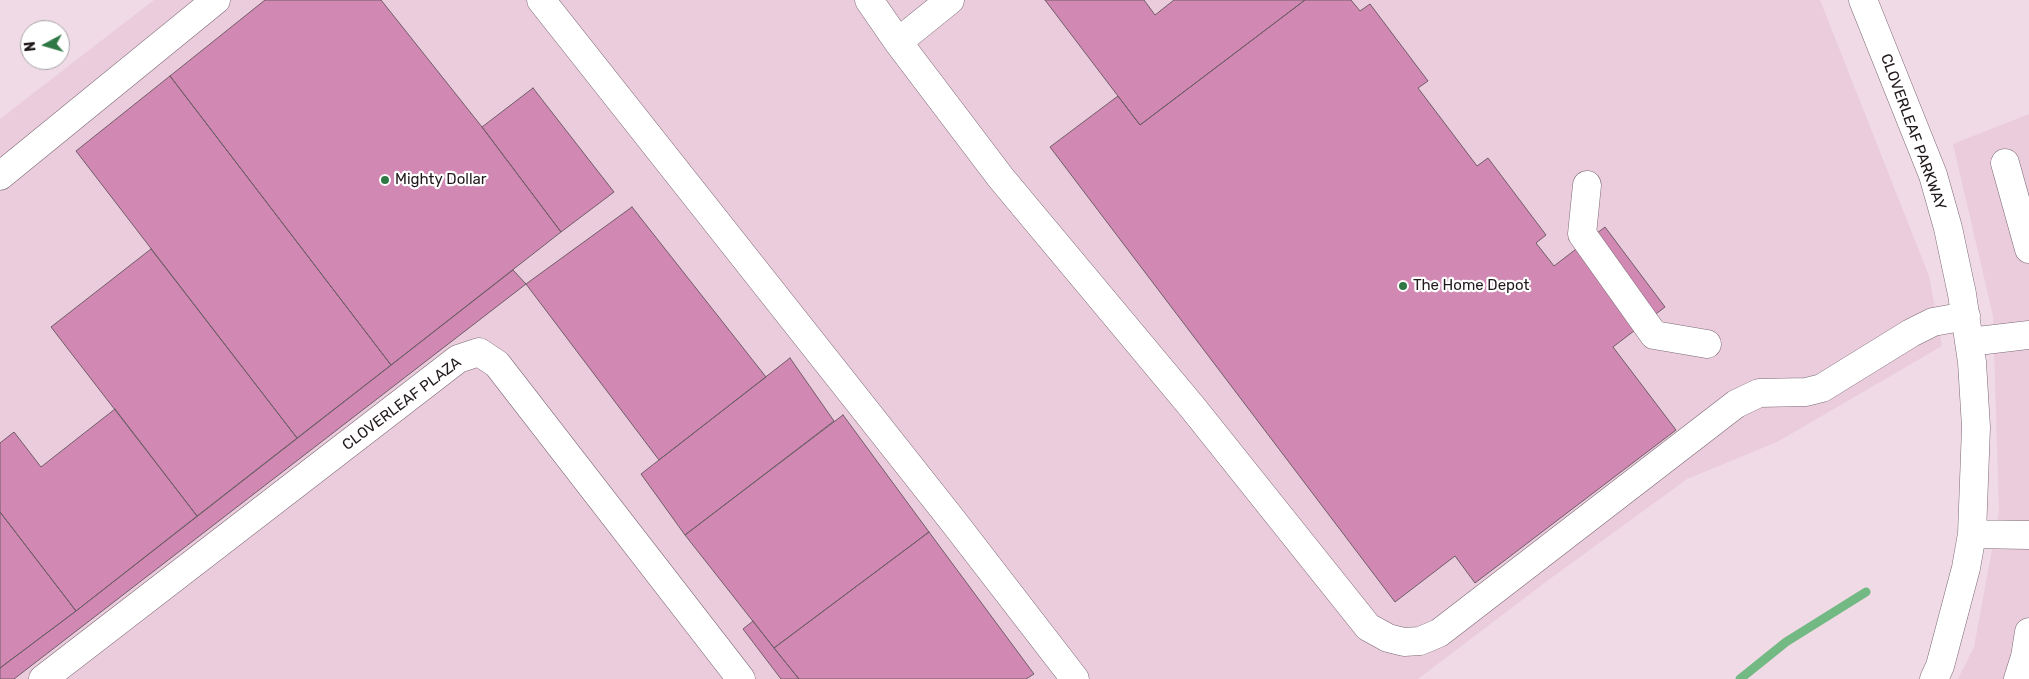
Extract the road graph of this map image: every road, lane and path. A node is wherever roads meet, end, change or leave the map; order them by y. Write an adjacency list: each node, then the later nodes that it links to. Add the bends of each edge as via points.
1 (216, 0): 8 (street)
2 (542, 0): 20 (street)
3 (869, 0): 6 (street)
4 (950, 0): 6 (street)
5 (1863, 0): 11 (street, CLOVERLEAF PARKWAY, via 1933,175 1948,228)
6 (898, 42): 11 (street, via 1001,178 1199,416 1368,627 1388,638 1404,642 1439,633 1736,404 1759,393 1806,392 1822,388 1911,333 1933,322)
7 (2005, 163): 10 (street)
8 (0, 176)
9 (1587, 185): 14 (street, via 1582,234 1654,335)
10 (2029, 249)
11 (1966, 316): 13 (street, CLOVERLEAF PARKWAY)
12 (2029, 335): 13 (street)
13 (1970, 342): 15 (street, CLOVERLEAF PARKWAY, via 1976,427)
14 (1707, 344)
15 (1972, 534): 16 (street); 21 (street, CLOVERLEAF PARKWAY, via 1966,568)
16 (2029, 535)
17 (2029, 632): 22 (street)
18 (43, 679): 19 (street, CLOVERLEAF PLAZA, via 458,359 479,352 497,364)
19 (742, 679)
20 (1075, 679)
21 (1934, 679)
22 (2018, 679)

